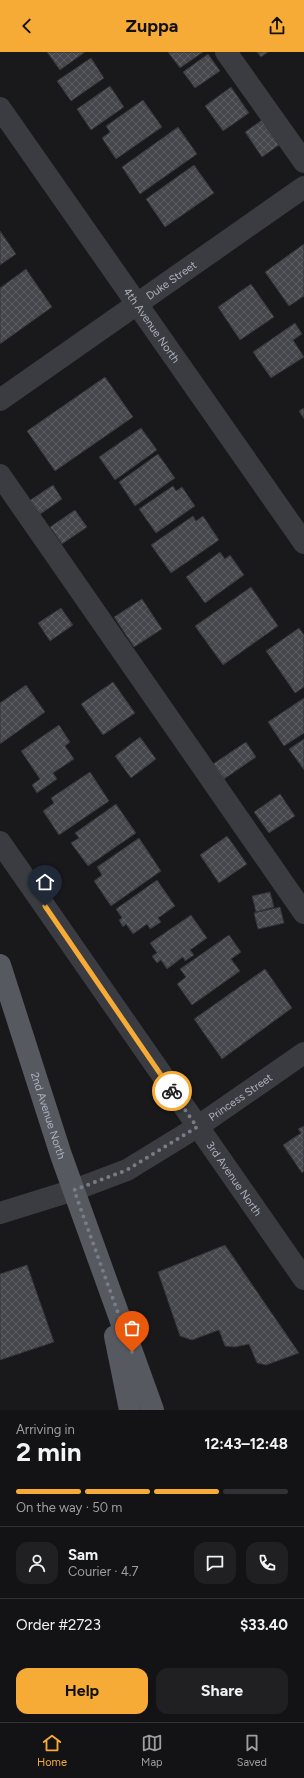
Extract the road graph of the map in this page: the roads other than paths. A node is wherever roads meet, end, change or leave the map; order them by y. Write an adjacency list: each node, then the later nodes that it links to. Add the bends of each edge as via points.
1 (226, 52): 3 (street)
2 (0, 108): 5 (street, 4th Avenue North)
3 (304, 162)
4 (304, 188): 5 (street, Duke Street)
5 (138, 305): 6 (street, Duke Street); 8 (street, 4th Avenue North)
6 (0, 400)
7 (0, 475): 10 (street)
8 (304, 543)
9 (0, 842): 13 (street, 3rd Avenue North)
10 (304, 913)
11 (0, 965): 14 (main road, 2nd Avenue North)
12 (304, 1053): 13 (street, Princess Street)
13 (197, 1127): 14 (street, Princess Street, via 127,1170); 17 (street, 3rd Avenue North)
14 (74, 1190): 15 (street, Princess Street); 16 (main road, 2nd Avenue North)
15 (0, 1213)
16 (100, 1265): 18 (main road, 2nd Avenue North); 19 (main road, 2nd Avenue North)
17 (304, 1279)
18 (130, 1410)
19 (153, 1410)

